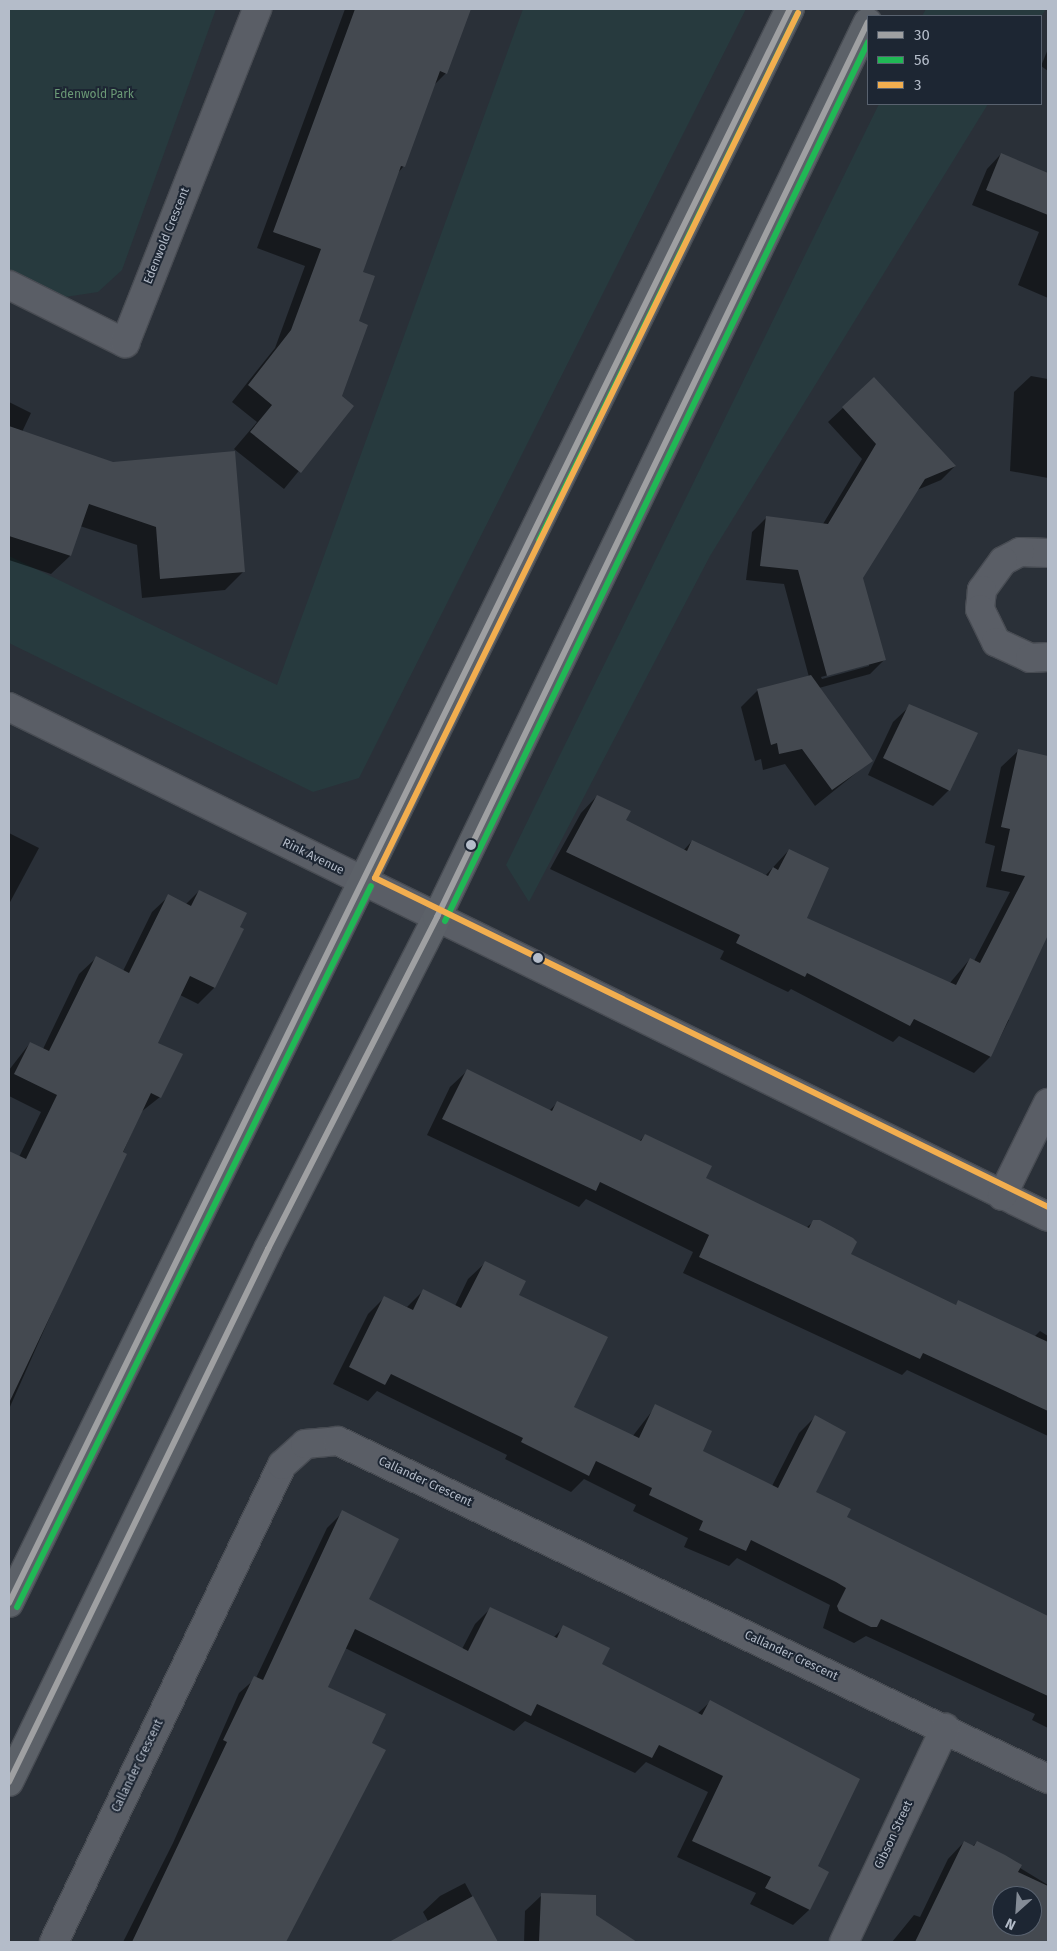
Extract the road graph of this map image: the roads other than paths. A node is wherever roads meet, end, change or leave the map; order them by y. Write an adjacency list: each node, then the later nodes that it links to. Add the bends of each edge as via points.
1 (257, 9): 4 (street, Edenwold Crescent, via 125,343)
2 (790, 9): 8 (main road)
3 (867, 24): 9 (main road)
4 (9, 284)
5 (1048, 553): 6 (street, via 1020,552 1002,560 982,590 980,609 986,627 1004,648 1030,658)
6 (1048, 656)
7 (9, 707): 8 (street, Rink Avenue)
8 (364, 882): 9 (street, Rink Avenue); 13 (main road)
9 (437, 917): 11 (street, Rink Avenue); 16 (main road, via 268,1249)
10 (1048, 1103): 11 (street)
11 (1002, 1196): 12 (street, Rink Avenue)
12 (1048, 1217)
13 (9, 1603)
14 (944, 1728): 15 (street, Callander Crescent); 17 (street, Callander Crescent, via 338,1441 305,1444 282,1465); 18 (street, Gibson Street)
15 (1048, 1779)
16 (9, 1782)
17 (54, 1942)
18 (844, 1942)

